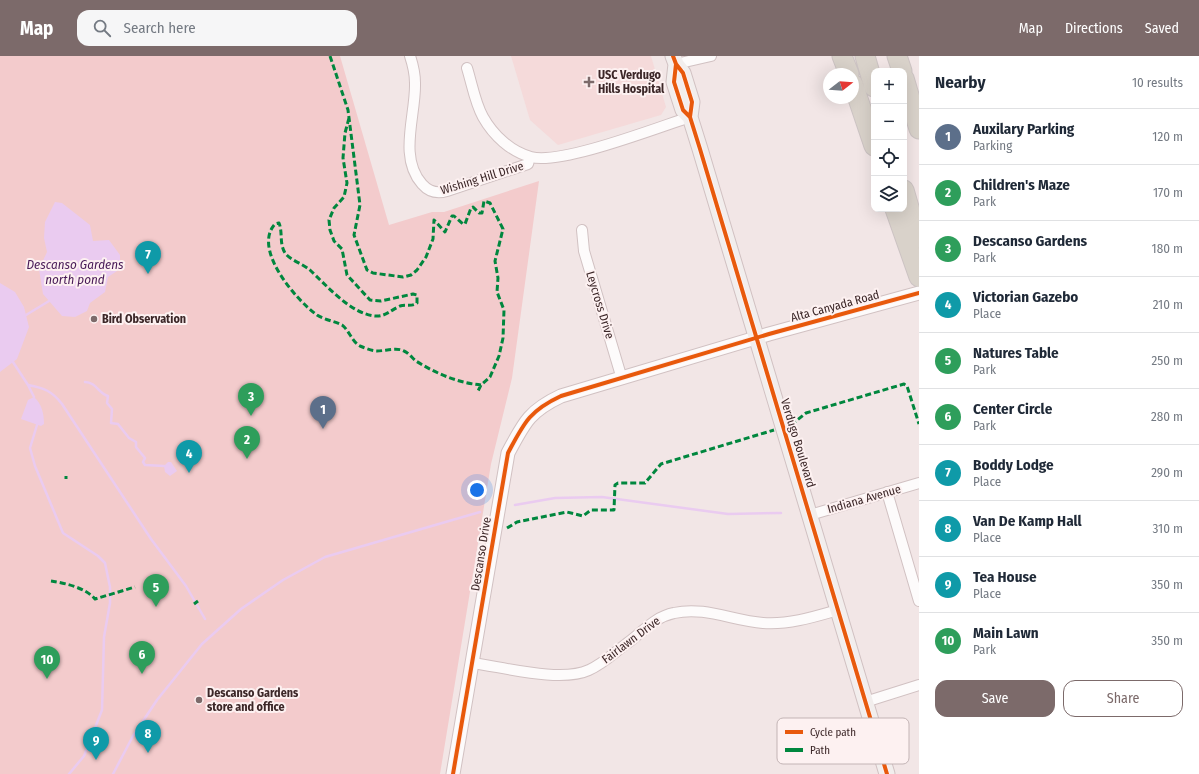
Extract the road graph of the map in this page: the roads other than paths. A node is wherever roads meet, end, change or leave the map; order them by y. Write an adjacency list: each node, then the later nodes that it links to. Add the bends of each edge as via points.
1 (410, 56): 16 (street, Wishing Hill Drive, via 415,84 409,150 416,172 425,187 435,192 447,191 528,164)
2 (711, 56): 6 (street)
3 (842, 56): 8 (highway)
4 (865, 56): 10 (highway)
5 (897, 56): 9 (highway)
6 (674, 60): 13 (main road, Verdugo Boulevard, via 683,73 692,102)
7 (467, 68): 16 (street, via 480,111 490,127 506,144)
8 (847, 68)
9 (901, 68)
10 (871, 77)
11 (907, 88): 14 (highway)
12 (859, 102): 15 (highway)
13 (690, 117): 16 (street, Wishing Hill Drive, via 576,153 550,158); 23 (main road, Verdugo Boulevard)
14 (919, 129)
15 (872, 140)
16 (530, 157)
17 (907, 200): 20 (highway)
18 (896, 212): 21 (highway)
19 (582, 230): 24 (street, Leycross Drive, via 584,251)
20 (919, 242)
21 (919, 277)
22 (919, 293): 23 (street, Alta Canyada Road)
23 (757, 338): 24 (street, Descanso Drive); 27 (main road, Verdugo Boulevard)
24 (622, 379): 30 (street, Descanso Drive, via 561,396 545,404 524,422 508,453)
25 (919, 483): 26 (street, Indiana Avenue)
26 (887, 492): 27 (street, Indiana Avenue); 28 (street)
27 (810, 515): 29 (main road, Verdugo Boulevard)
28 (919, 601)
29 (838, 610): 30 (street, Fairlawn Drive, via 792,622 763,624 716,613 689,610 674,612 655,620 598,665 581,673 564,676); 32 (main road, Verdugo Boulevard)
30 (472, 662): 35 (street, Descanso Drive)
31 (919, 685): 32 (street)
32 (865, 702): 33 (main road, Verdugo Boulevard)
33 (870, 718)
34 (884, 764): 36 (main road, Verdugo Boulevard)
35 (453, 774)
36 (887, 774)

